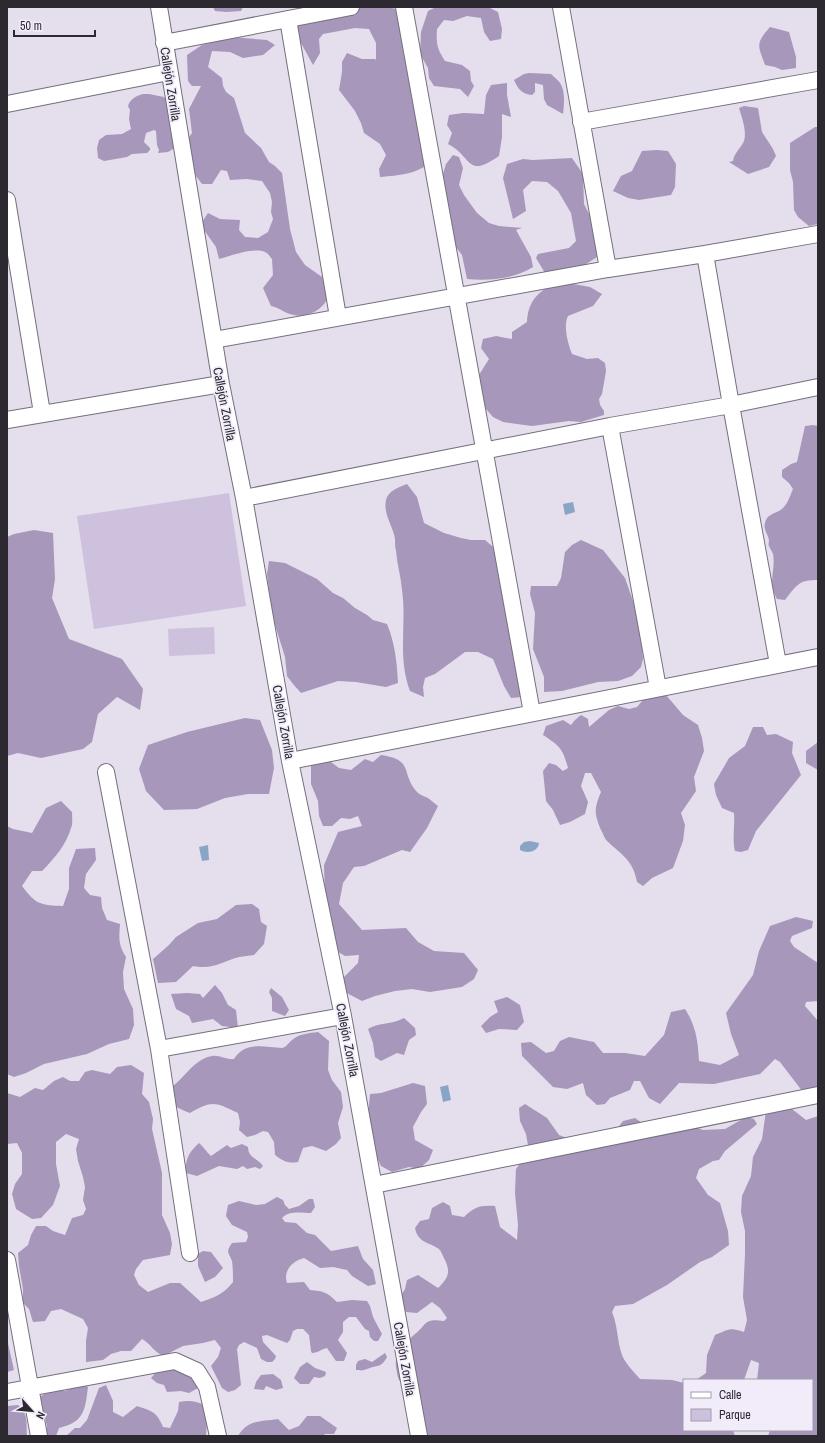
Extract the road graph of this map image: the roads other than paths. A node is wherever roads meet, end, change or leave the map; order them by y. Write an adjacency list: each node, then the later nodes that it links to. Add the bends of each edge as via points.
1 (158, 7): 6 (street, Callejón Zorrilla)
2 (351, 7): 5 (street)
3 (404, 7): 15 (street)
4 (562, 7): 10 (street)
5 (288, 19): 6 (street); 16 (street)
6 (164, 43): 7 (street, Callejón Zorrilla)
7 (169, 72): 9 (street); 17 (street, Callejón Zorrilla)
8 (818, 80): 10 (street)
9 (7, 104)
10 (581, 122): 14 (street)
11 (7, 200): 21 (street)
12 (818, 234): 13 (street)
13 (705, 254): 14 (street); 20 (street)
14 (608, 268): 15 (street)
15 (457, 296): 16 (street); 24 (street)
16 (338, 317): 17 (street)
17 (214, 340): 18 (street, Callejón Zorrilla)
18 (221, 384): 21 (street); 25 (street, Callejón Zorrilla)
19 (818, 387): 20 (street)
20 (731, 406): 23 (street); 27 (street)
21 (42, 413): 22 (street)
22 (7, 420)
23 (610, 426): 24 (street); 28 (street)
24 (485, 450): 25 (street); 29 (street)
25 (244, 498): 30 (street, Callejón Zorrilla)
26 (818, 657): 27 (street)
27 (778, 664): 28 (street)
28 (658, 688): 29 (street)
29 (532, 713): 30 (street)
30 (290, 761): 32 (street, Callejón Zorrilla)
31 (106, 772): 33 (street)
32 (344, 1016): 33 (street); 35 (street, Callejón Zorrilla)
33 (159, 1049): 36 (street)
34 (818, 1095): 35 (street)
35 (374, 1185): 42 (street, Callejón Zorrilla)
36 (190, 1253)
37 (7, 1260): 38 (street)
38 (30, 1388): 39 (street); 40 (street); 41 (street, via 175,1361 197,1371 207,1387)
39 (7, 1392)
40 (39, 1436)
41 (218, 1436)
42 (419, 1436)

